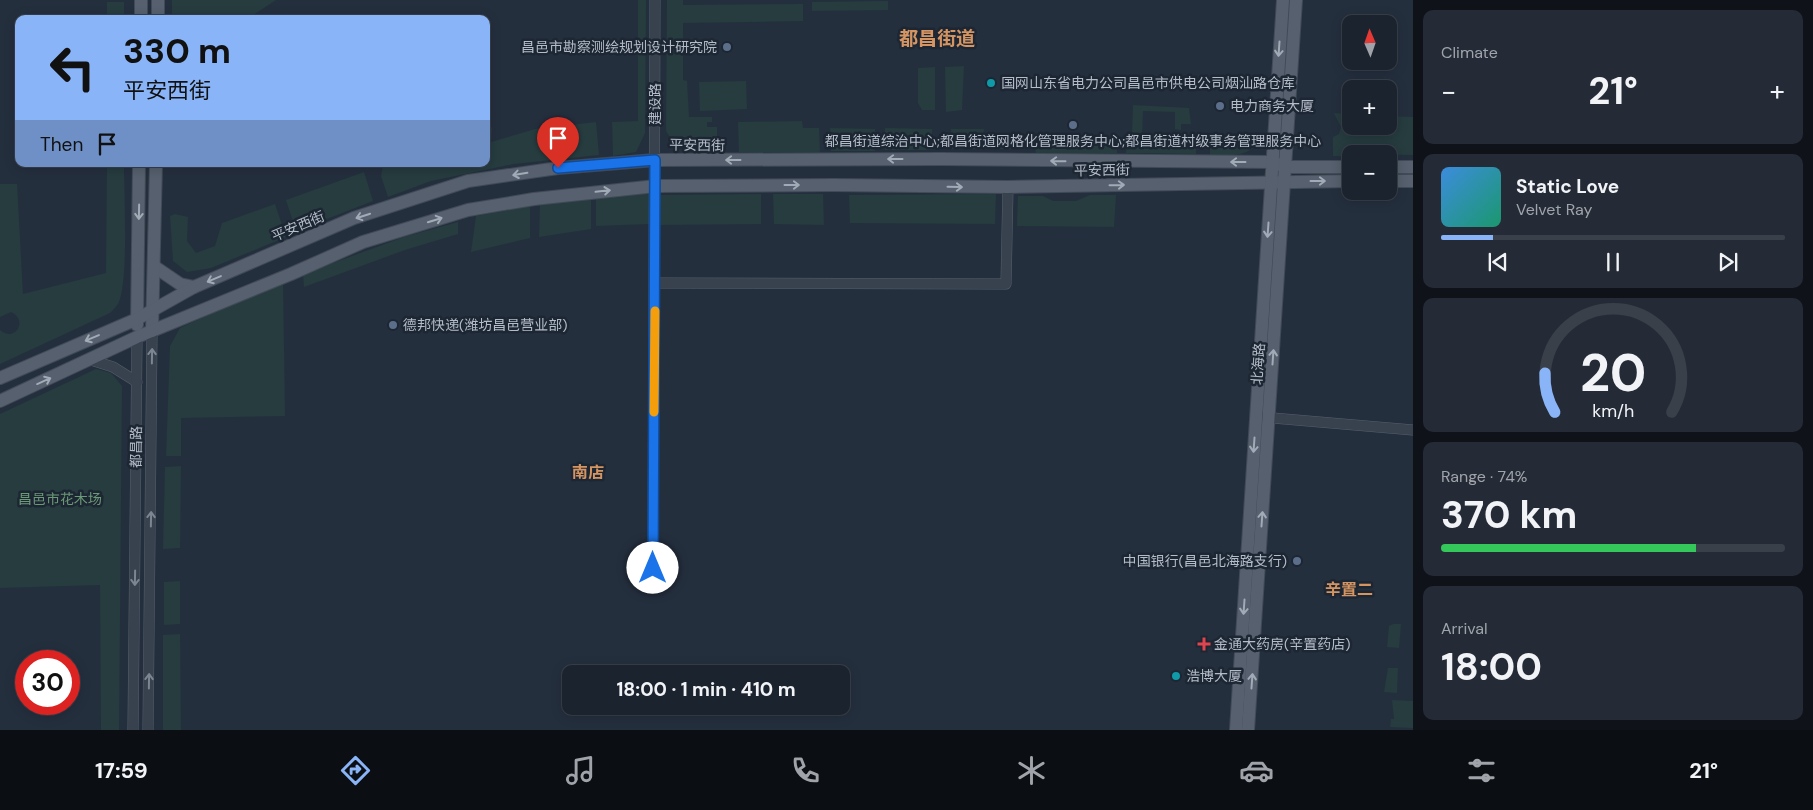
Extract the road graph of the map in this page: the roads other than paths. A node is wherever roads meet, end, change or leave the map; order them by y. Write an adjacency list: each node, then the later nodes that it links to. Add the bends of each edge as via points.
1 (142, 0): 6 (main road)
2 (158, 0): 7 (main road)
3 (655, 0): 8 (street, 建设路)
4 (1282, 0): 9 (main road, 北海路, one-way to 9)
5 (1296, 0): 12 (main road, 北海路)
6 (141, 15)
7 (158, 15)
8 (655, 160): 9 (main road, 平安西街, one-way to 8); 21 (street, 建设路); 25 (main road, 平安西街, one-way to 25, via 558,168 468,181 354,218)
9 (1272, 162): 12 (main road, 平安西街); 16 (main road, 北海路)
10 (139, 167): 27 (main road, 都昌路, one-way to 27)
11 (156, 167): 23 (main road, 都昌路)
12 (1286, 167): 13 (main road, 平安西街); 17 (main road, 北海路)
13 (1342, 167)
14 (1397, 167): 15 (main road)
15 (1413, 167)
16 (1271, 181): 17 (main road, 平安西街); 22 (main road, 平安西街, one-way to 16); 34 (main road, 北海路, one-way to 34)
17 (1284, 181): 18 (main road, 平安西街, one-way to 18); 35 (main road, 北海路, one-way to 17)
18 (1342, 181)
19 (1397, 181): 20 (main road)
20 (1413, 181)
21 (656, 186): 22 (main road, 平安西街, one-way to 22, via 834,184); 24 (street, 建设路); 28 (main road, 平安西街, one-way to 21, via 364,242 468,210 534,199)
22 (1008, 187): 24 (street, via 1006,284)
23 (155, 267): 25 (main road, via 180,284); 26 (main road, 都昌路)
24 (655, 283): 37 (street, 建设路)
25 (194, 287): 26 (main road, 平安西街)
26 (153, 311): 27 (main road, 平安西街); 28 (main road, 都昌路)
27 (137, 319): 29 (main road, 都昌路); 31 (main road, 平安西街, one-way to 31)
28 (152, 332): 29 (main road, 平安西街); 39 (street, 都昌路, one-way to 28)
29 (137, 337): 30 (main road, 平安西街); 32 (street, 都昌路)
30 (91, 360): 32 (street, via 113,367); 33 (main road, 平安西街, one-way to 30)
31 (0, 378)
32 (137, 382): 38 (street, 都昌路, one-way to 38)
33 (0, 401)
34 (1256, 416): 35 (street); 40 (main road, 北海路, one-way to 40)
35 (1269, 418): 36 (street); 41 (main road, 北海路, one-way to 35)
36 (1413, 430)
37 (653, 568)
38 (133, 730)
39 (148, 730)
40 (1236, 730)
41 (1248, 730)

